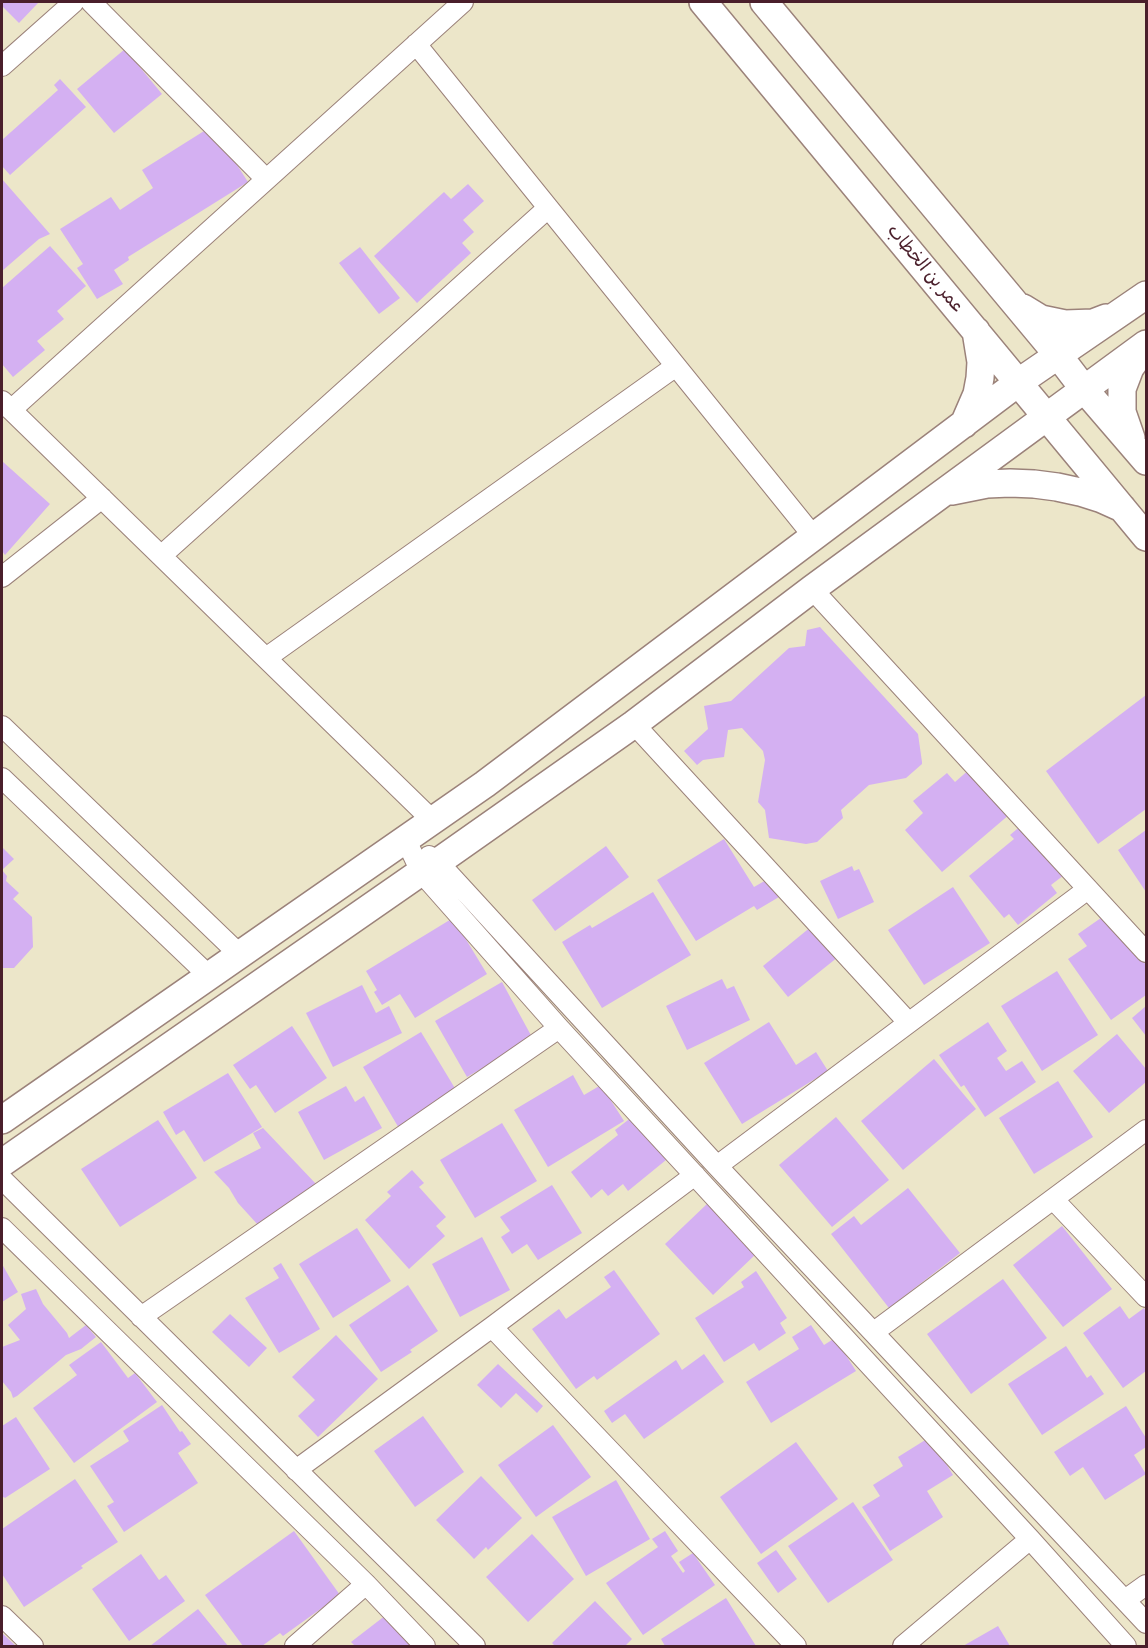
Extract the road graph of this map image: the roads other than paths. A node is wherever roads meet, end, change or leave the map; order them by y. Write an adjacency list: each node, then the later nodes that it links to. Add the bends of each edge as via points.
1 (74, 2): 7 (street)
2 (92, 2): 8 (street)
3 (463, 2): 6 (street)
4 (703, 2): 13 (main road, عمر بن الخطاب)
5 (764, 2): 11 (main road)
6 (416, 44): 8 (street); 9 (street)
7 (2, 66)
8 (266, 179): 19 (street)
9 (548, 208): 16 (street); 28 (street)
10 (1146, 295): 12 (main road)
11 (1017, 305): 12 (main road, via 1041,320 1065,324 1092,323); 15 (main road)
12 (1120, 313): 15 (main road)
13 (976, 330): 17 (main road, عمر بن الخطاب); 21 (main road, via 980,378)
14 (1146, 345): 18 (main road); 22 (main road, via 1130,368 1122,389 1122,412)
15 (1058, 355): 17 (main road); 18 (main road)
16 (676, 366): 26 (street); 31 (street)
17 (1019, 382): 20 (main road, عمر بن الخطاب); 21 (main road)
18 (1084, 389): 20 (main road); 22 (main road)
19 (6, 405): 24 (street)
20 (1047, 417): 23 (main road); 25 (main road, عمر بن الخطاب)
21 (964, 424): 26 (main road)
22 (1140, 453)
23 (942, 494): 25 (main road, via 987,484 1034,484 1080,492); 30 (main road)
24 (102, 498): 28 (street); 29 (street)
25 (1123, 508): 27 (main road, عمر بن الخطاب)
26 (814, 537): 34 (main road)
27 (1146, 537)
28 (161, 556): 31 (street)
29 (2, 577)
30 (812, 589): 32 (main road); 40 (street)
31 (266, 658): 37 (street)
32 (634, 724): 36 (main road); 44 (street)
33 (2, 726): 42 (street)
34 (507, 767): 36 (main road); 37 (main road)
35 (2, 778): 43 (street)
36 (531, 796): 39 (main road)
37 (432, 820): 38 (main road)
38 (405, 838): 39 (street); 42 (main road)
39 (430, 867): 45 (street); 48 (main road); 49 (street)
40 (1088, 889): 41 (street); 44 (street)
41 (1146, 952)
42 (240, 955): 43 (main road)
43 (209, 976): 46 (main road)
44 (908, 1022): 49 (street)
45 (559, 1028): 50 (street); 55 (street)
46 (2, 1120)
47 (1146, 1130): 52 (street)
48 (2, 1163)
49 (717, 1166): 57 (street)
50 (695, 1175): 56 (street); 59 (street)
51 (2, 1179): 55 (street)
52 (1053, 1199): 54 (street); 57 (street)
53 (2, 1228): 60 (street)
54 (1146, 1297)
55 (141, 1317): 58 (street)
56 (492, 1327): 58 (street); 65 (street)
57 (874, 1332): 62 (street)
58 (296, 1470): 70 (street)
59 (1030, 1539): 66 (street); 71 (street)
60 (366, 1584): 68 (street); 69 (street)
61 (1146, 1585): 62 (street)
62 (1125, 1600): 64 (street)
63 (2, 1616): 67 (street)
64 (1146, 1623)
65 (796, 1646)
66 (1125, 1646)
67 (33, 1647)
68 (295, 1647)
69 (425, 1647)
70 (476, 1647)
71 (903, 1647)

